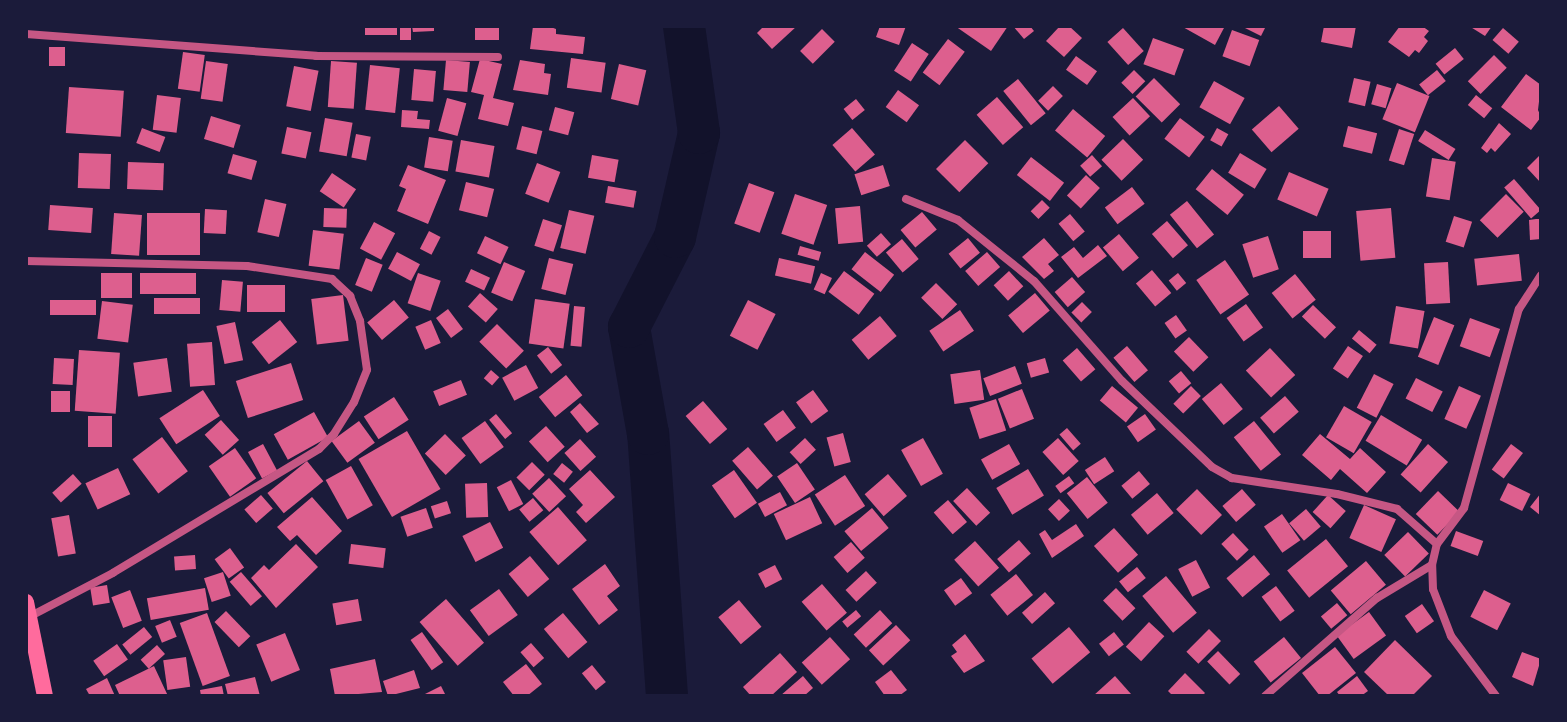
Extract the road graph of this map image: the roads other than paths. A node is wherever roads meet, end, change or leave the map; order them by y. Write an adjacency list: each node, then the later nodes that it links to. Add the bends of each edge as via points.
1 (26, 34): 2 (street, via 316,56)
2 (498, 57)
3 (906, 199): 6 (street, via 958,220 1034,281 1122,381 1212,467 1232,478 1397,509)
4 (26, 261): 8 (street, via 247,266 332,279 350,296 360,321 367,370 347,413 319,449 113,573)
5 (1541, 275): 6 (street, via 1519,309 1464,508)
6 (1437, 544): 7 (street)
7 (1432, 565): 10 (street, via 1377,598); 11 (street, via 1433,589 1451,636)
8 (27, 610): 9 (main road)
9 (45, 696)
10 (1265, 696)
11 (1496, 696)

